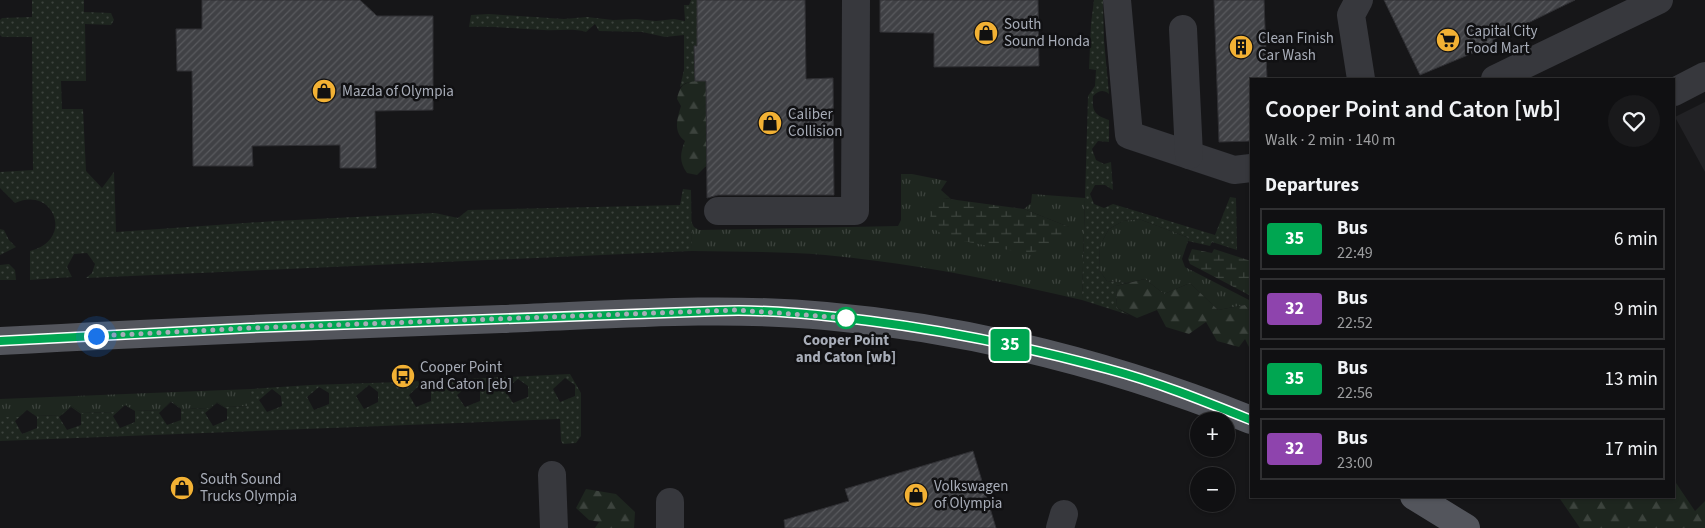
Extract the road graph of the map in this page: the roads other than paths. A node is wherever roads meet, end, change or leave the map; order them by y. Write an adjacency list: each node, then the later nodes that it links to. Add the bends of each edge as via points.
1 (856, 0): 12 (street, via 855,211)
2 (1117, 0): 10 (street, via 1129,135)
3 (1360, 0): 7 (street, via 1351,15)
4 (1659, 0): 8 (street)
5 (1183, 29): 10 (street)
6 (1705, 76): 9 (street)
7 (1361, 78)
8 (1497, 78)
9 (1675, 91)
10 (1189, 155): 11 (street, via 1234,170)
11 (1250, 168)
12 (718, 211)
13 (0, 341): 14 (main road, via 250,328 727,311 818,315 911,326 1109,369)
14 (1250, 420)
15 (552, 475): 17 (street)
16 (1417, 498): 18 (main road)
17 (554, 528)
18 (1466, 528)

